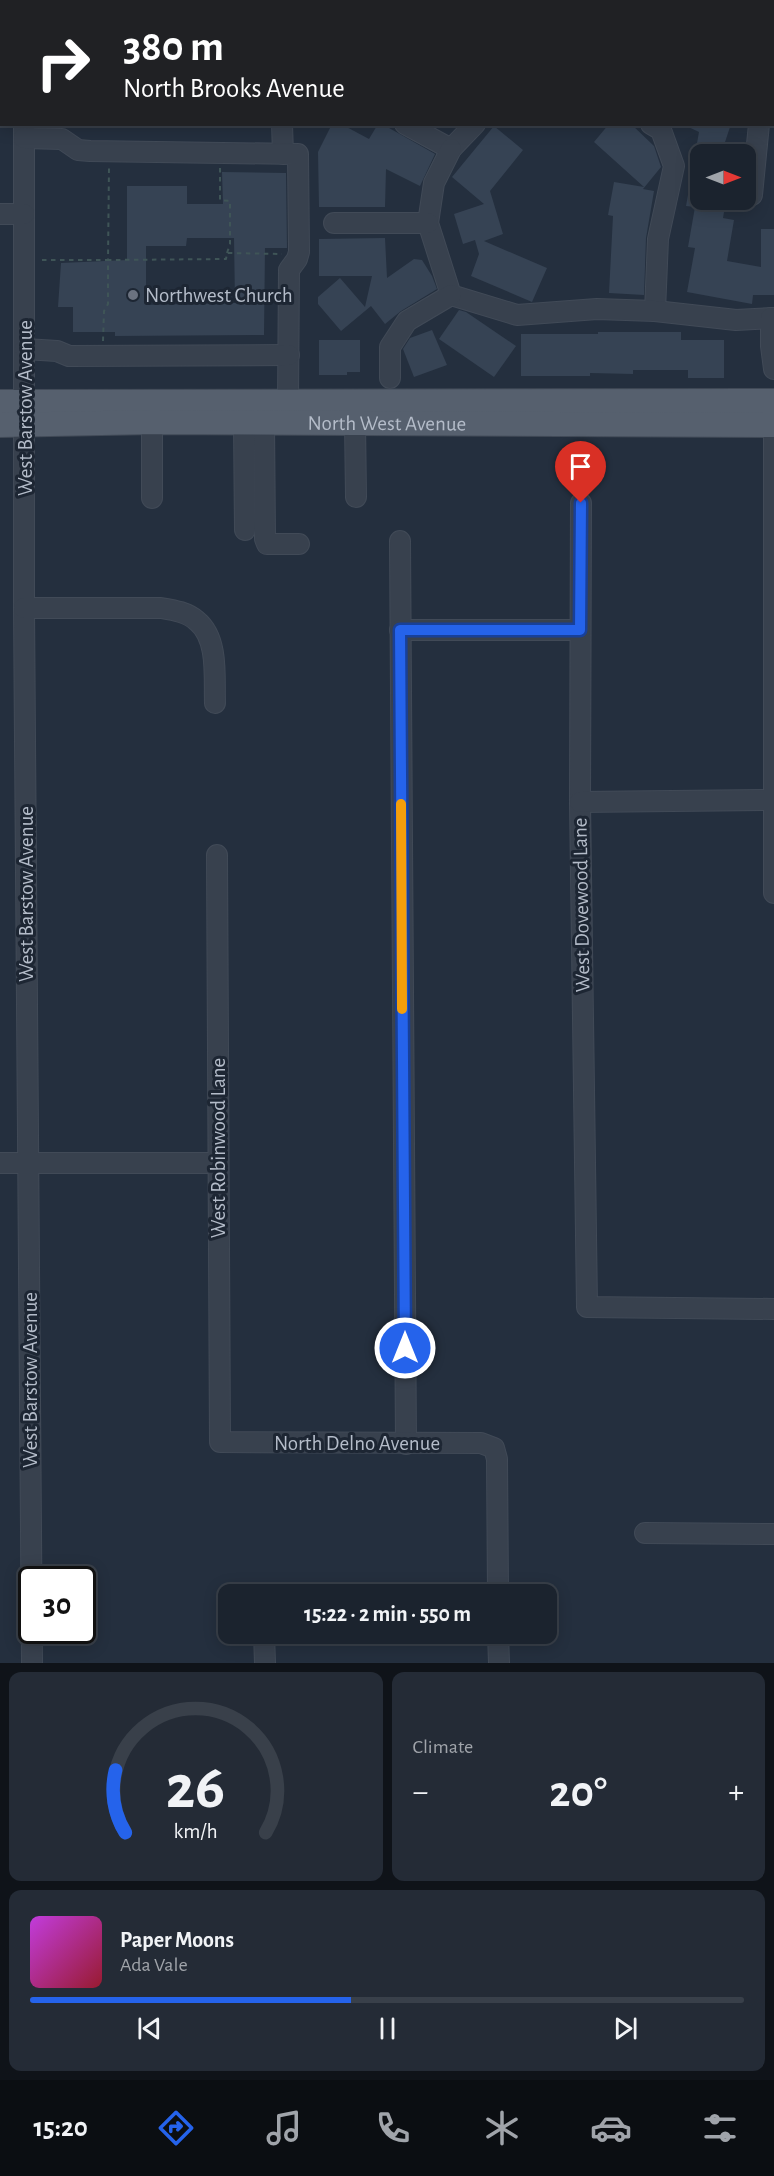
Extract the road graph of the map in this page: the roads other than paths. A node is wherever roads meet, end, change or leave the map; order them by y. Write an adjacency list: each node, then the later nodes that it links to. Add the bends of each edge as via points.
1 (282, 126): 8 (street)
2 (409, 126): 7 (street)
3 (473, 126): 7 (street)
4 (654, 126): 15 (street, via 661,130 674,166 658,239)
5 (764, 129): 9 (street)
6 (24, 131): 8 (street, via 62,139 78,150); 11 (street, West Barstow Avenue)
7 (451, 149): 13 (street, via 434,183)
8 (283, 154): 18 (street, via 299,156 298,254 289,270)
9 (756, 173)
10 (0, 214): 11 (street)
11 (24, 214): 17 (street, West Barstow Avenue)
12 (334, 223): 13 (street)
13 (428, 223): 14 (street)
14 (451, 295): 15 (street, via 517,315 597,309); 20 (street, via 407,321 390,347)
15 (655, 311): 16 (street, via 736,320)
16 (773, 318): 19 (street)
17 (25, 349): 18 (street, via 57,351 69,356); 24 (street, West Barstow Avenue)
18 (289, 355): 23 (street)
19 (774, 369)
20 (390, 378)
21 (774, 401): 23 (main road, North West Avenue)
22 (0, 402): 24 (main road, North West Avenue)
23 (288, 402): 24 (main road, North West Avenue)
24 (25, 413): 26 (main road, North West Avenue); 29 (main road, North West Avenue); 37 (street, West Barstow Avenue)
25 (774, 417): 30 (street)
26 (152, 422): 28 (main road, North West Avenue); 32 (street)
27 (355, 423): 28 (main road, North West Avenue); 30 (main road, North West Avenue); 31 (street)
28 (254, 424): 34 (street); 36 (street, via 265,539 267,544)
29 (0, 425)
30 (774, 425): 41 (street)
31 (356, 497)
32 (152, 498)
33 (581, 503): 39 (street, West Dovewood Lane)
34 (245, 530)
35 (400, 541): 38 (street)
36 (299, 544)
37 (24, 608): 40 (street, via 180,611 198,621 208,637); 46 (street, West Barstow Avenue)
38 (400, 630): 39 (street); 50 (street)
39 (580, 630): 42 (street, West Dovewood Lane)
40 (215, 703)
41 (774, 800): 42 (street); 44 (street)
42 (580, 802): 48 (street, West Dovewood Lane, via 587,1307)
43 (217, 855): 47 (street, West Robinwood Lane)
44 (774, 893)
45 (0, 1163): 46 (street)
46 (28, 1163): 47 (street); 56 (street, West Barstow Avenue)
47 (218, 1163): 49 (street, West Robinwood Lane)
48 (774, 1309)
49 (220, 1442): 50 (street, North Delno Avenue)
50 (406, 1444): 53 (street, North Delno Avenue, via 481,1443 494,1448)
51 (645, 1533): 52 (street)
52 (774, 1534)
53 (498, 1584)
54 (264, 1644): 57 (street)
55 (498, 1644): 58 (street)
56 (32, 1663)
57 (265, 1663)
58 (499, 1663)

